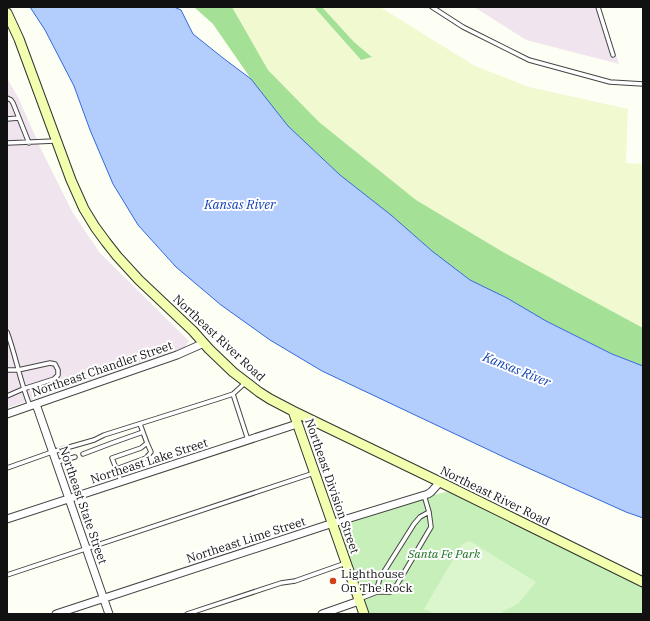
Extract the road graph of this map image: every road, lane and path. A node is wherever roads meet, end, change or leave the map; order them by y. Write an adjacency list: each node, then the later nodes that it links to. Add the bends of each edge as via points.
1 (432, 7): 5 (lane, via 463,27 529,60 610,82)
2 (598, 7): 4 (lane)
3 (7, 13): 9 (street, Northeast River Road)
4 (613, 55)
5 (643, 84)
6 (7, 98): 7 (lane, via 11,100)
7 (19, 118): 8 (lane); 10 (lane)
8 (7, 119)
9 (56, 141): 10 (lane); 13 (street, Northeast River Road, via 77,196 95,227 139,280)
10 (29, 142): 11 (lane)
11 (7, 143)
12 (7, 332): 15 (lane)
13 (204, 343): 16 (street, Northeast River Road); 20 (street, Northeast Chandler Street, via 177,355)
14 (7, 370): 15 (lane)
15 (18, 370): 17 (lane); 17 (lane, via 55,364 58,370 58,375 54,379)
16 (246, 382): 18 (lane); 21 (street, Northeast River Road, via 270,400)
17 (23, 389): 19 (lane); 20 (lane)
18 (233, 394): 23 (lane); 26 (lane)
19 (7, 396)
20 (33, 405): 22 (street, Northeast Chandler Street); 28 (street, Northeast State Street)
21 (293, 411): 24 (street, Northeast Division Street); 36 (street, Northeast River Road)
22 (7, 414)
23 (140, 424): 25 (lane); 28 (lane)
24 (297, 424): 26 (street, Northeast Lake Street); 34 (street, Northeast Division Street)
25 (143, 432): 27 (lane); 29 (lane)
26 (248, 440): 35 (street, Northeast Lake Street)
27 (147, 443): 33 (lane, via 150,452 146,458); 33 (lane, via 141,448 112,458)
28 (52, 452): 31 (street, Northeast State Street); 32 (lane)
29 (83, 454)
30 (75, 457): 31 (lane)
31 (56, 462): 38 (street, Northeast State Street)
32 (7, 468)
33 (117, 471): 35 (lane)
34 (314, 473): 41 (street, Northeast Division Street); 42 (lane)
35 (121, 482): 38 (street, Northeast Lake Street)
36 (440, 482): 37 (street, Northeast Lime Street); 45 (street, Northeast River Road)
37 (424, 496): 39 (lane); 41 (street, Northeast Lime Street)
38 (69, 499): 40 (street, Northeast Lake Street); 42 (street, Northeast State Street)
39 (429, 512): 46 (lane, via 414,524 380,578); 46 (lane, via 431,527 396,588 387,593)
40 (7, 519)
41 (332, 524): 43 (street, Northeast Division Street); 47 (street, Northeast Lime Street)
42 (86, 548): 44 (lane); 47 (street, Northeast State Street)
43 (346, 563): 48 (street, Northeast Division Street); 51 (lane)
44 (7, 575)
45 (643, 582)
46 (377, 592): 48 (lane)
47 (103, 599): 49 (street, Northeast Lime Street); 50 (street, Northeast State Street)
48 (359, 600): 52 (street); 53 (street, Northeast Division Street)
49 (56, 614)
50 (108, 614)
51 (187, 614)
52 (322, 614)
53 (364, 614)

